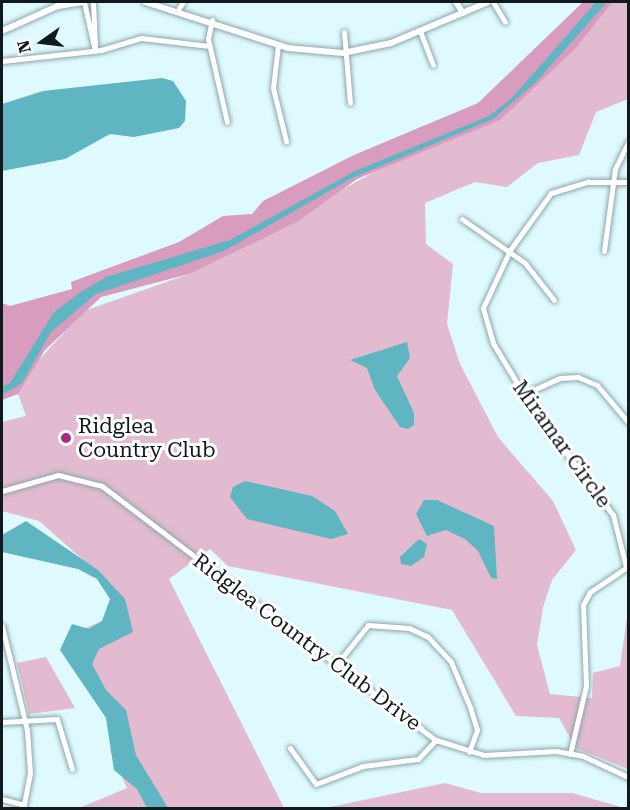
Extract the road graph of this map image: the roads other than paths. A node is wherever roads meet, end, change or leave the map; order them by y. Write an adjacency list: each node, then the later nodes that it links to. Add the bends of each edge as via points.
1 (83, 2): 12 (street, via 58,6); 17 (street)
2 (93, 2): 17 (street)
3 (145, 2): 8 (street)
4 (183, 2): 8 (street)
5 (456, 2): 9 (street)
6 (488, 2): 9 (street)
7 (493, 2): 11 (street)
8 (179, 8): 10 (street)
9 (463, 13): 14 (street)
10 (212, 20): 15 (street); 16 (street)
11 (506, 22)
12 (2, 31)
13 (344, 32): 18 (street)
14 (420, 32): 18 (street); 20 (street)
15 (278, 45): 18 (street); 23 (street, via 273,88)
16 (210, 46): 17 (street, via 141,38); 22 (street)
17 (94, 51): 19 (street)
18 (343, 53): 21 (street)
19 (2, 61)
20 (433, 65)
21 (350, 103)
22 (227, 122)
23 (286, 141)
24 (628, 142): 25 (street)
25 (613, 182): 26 (street, Miramar Circle); 28 (street, Miramar Circle, via 567,186 552,193); 29 (street)
26 (628, 182)
27 (462, 219): 28 (street)
28 (510, 250): 30 (street); 31 (street, Miramar Circle, via 486,296 484,315)
29 (604, 251)
30 (554, 300)
31 (524, 394): 32 (street, via 560,378 578,377 597,385); 34 (street, Miramar Circle, via 613,515)
32 (628, 422)
33 (2, 491): 38 (street, Ridglea Country Club Drive, via 58,475 102,486)
34 (627, 567): 44 (street, via 590,592 583,605 586,686)
35 (2, 626): 36 (street)
36 (9, 650): 37 (street); 39 (street)
37 (2, 652)
38 (336, 665): 41 (street, Ridglea Country Club Drive); 43 (street, via 368,626 409,628 428,637 451,662 470,707 477,730)
39 (25, 720): 40 (street); 45 (street, via 57,719); 48 (street, via 30,773)
40 (2, 722)
41 (436, 740): 42 (street, via 418,759 363,766 316,784); 43 (street, Ridglea Country Club Drive)
42 (290, 748)
43 (469, 752): 44 (street, Ridglea Country Club Drive)
44 (570, 754): 46 (street, Ridglea Country Club Drive)
45 (72, 769)
46 (628, 777)
47 (2, 799): 48 (street)
48 (23, 807)

